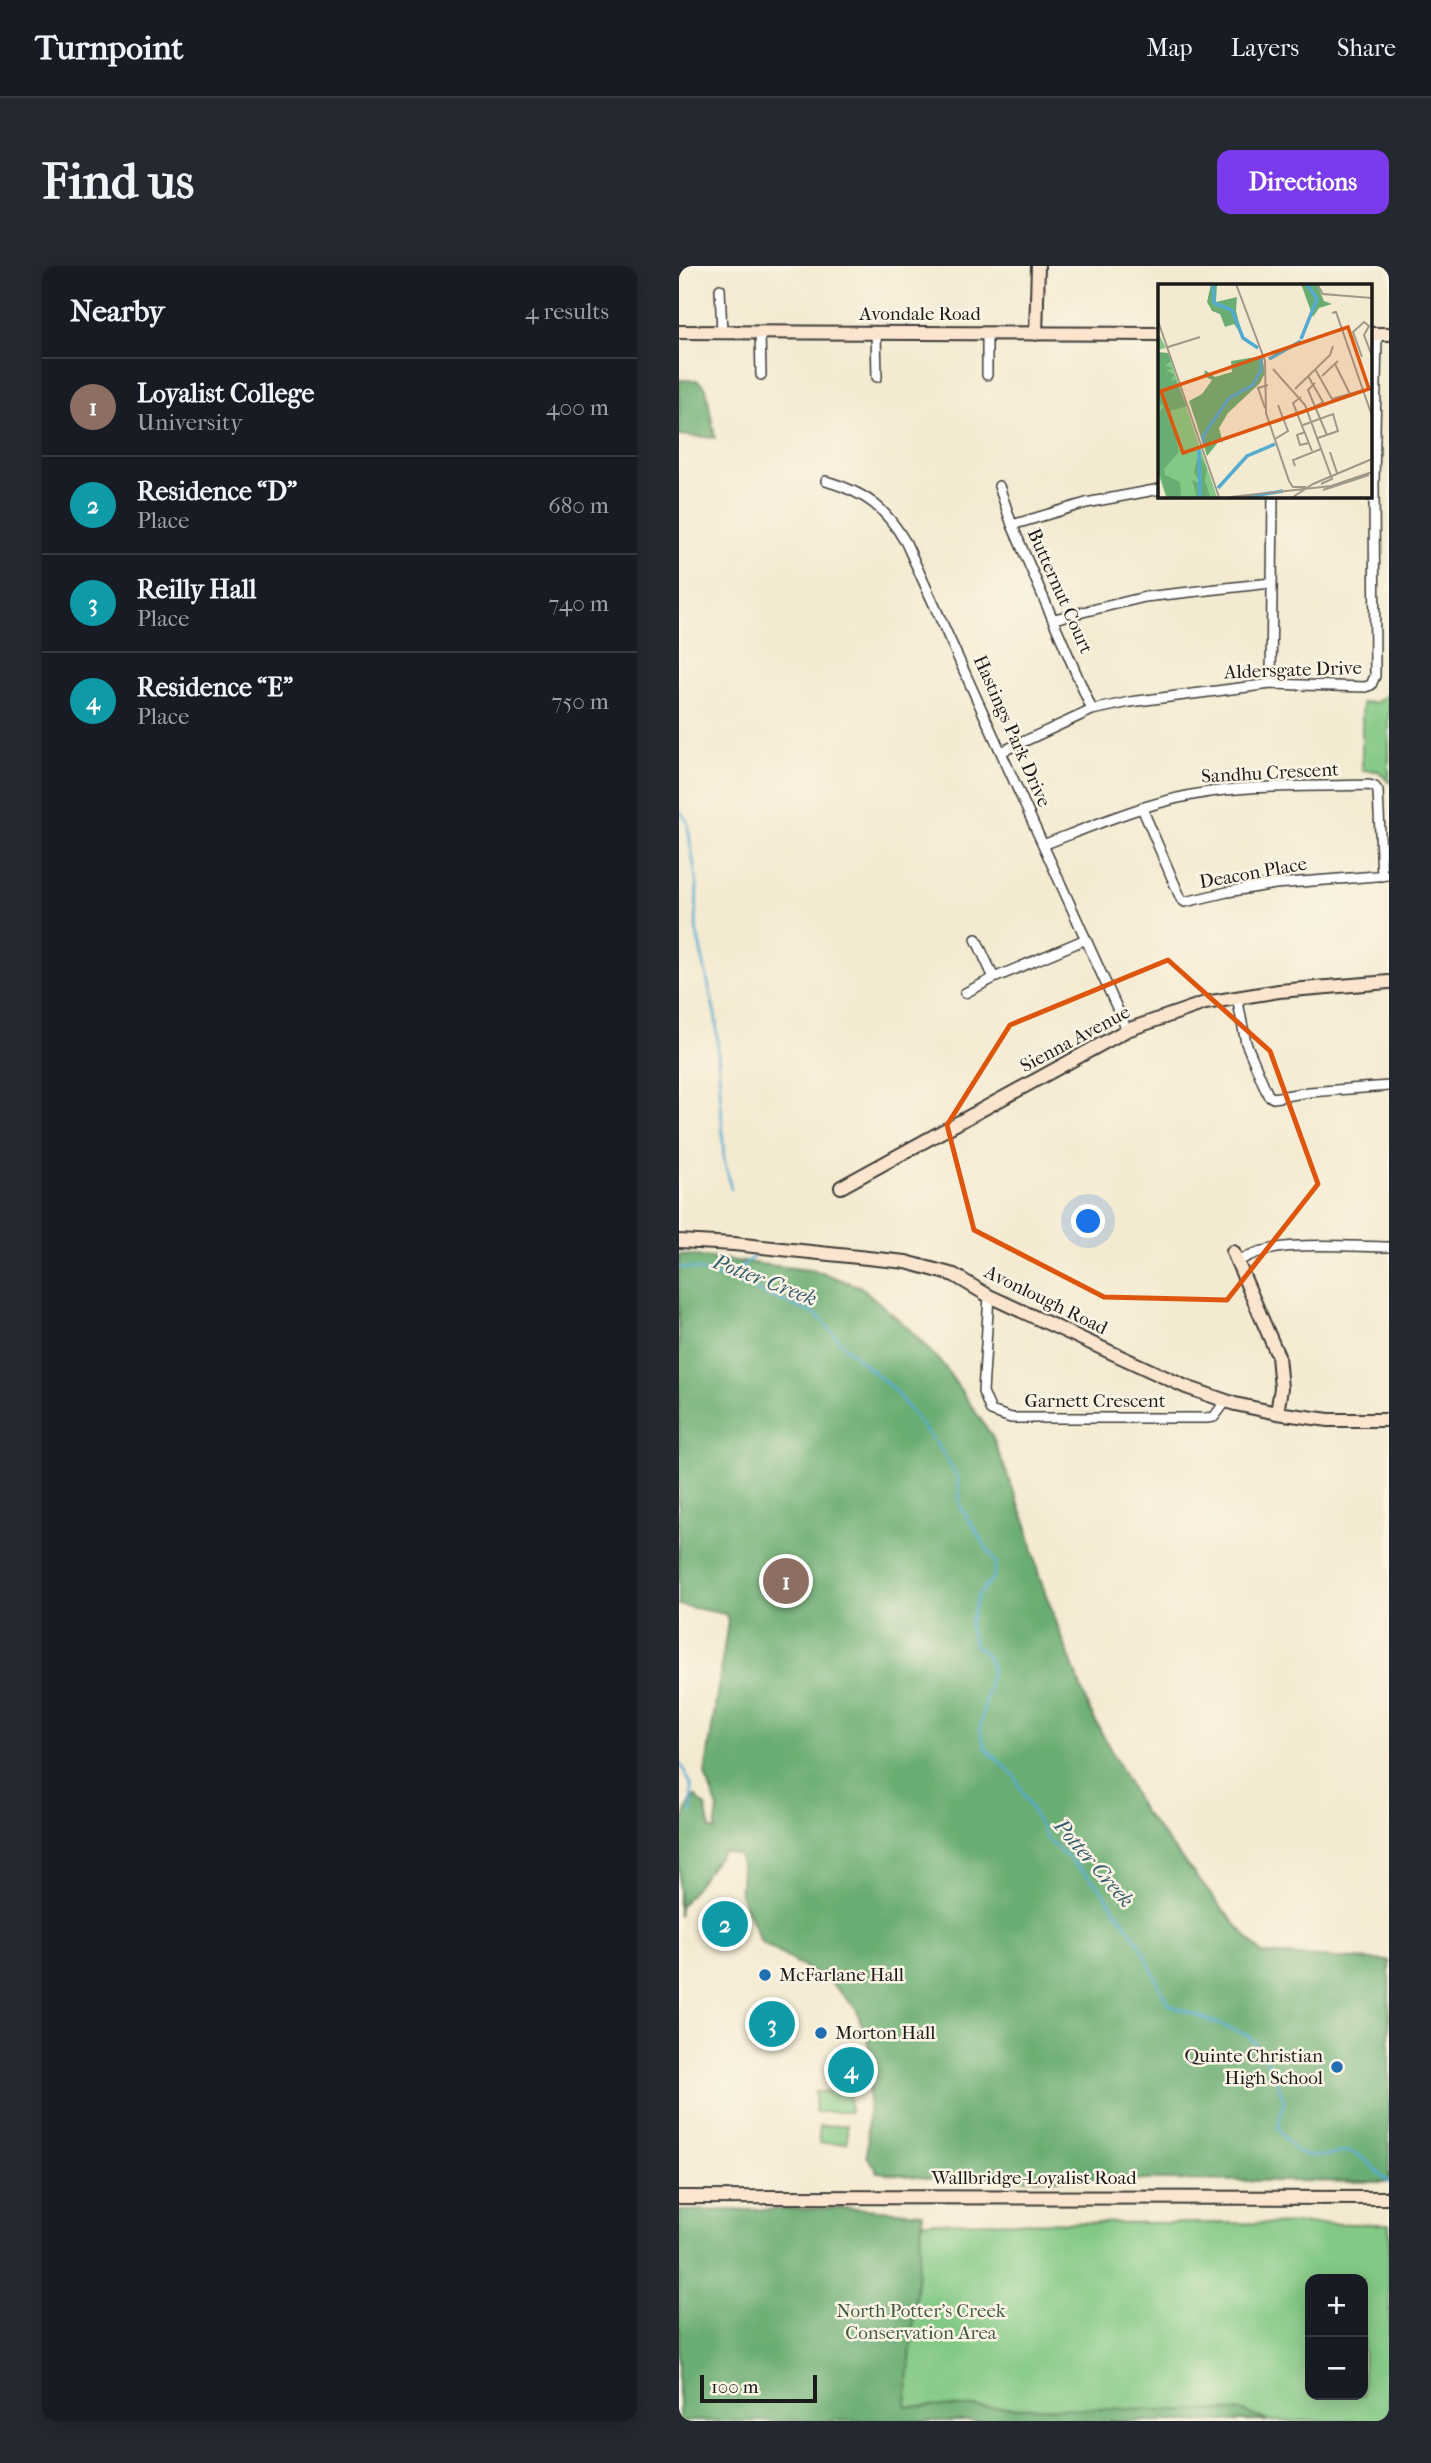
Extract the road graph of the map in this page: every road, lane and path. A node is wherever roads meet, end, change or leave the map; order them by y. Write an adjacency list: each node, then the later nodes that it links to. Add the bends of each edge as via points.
1 (1038, 266): 8 (street)
2 (720, 289): 4 (street)
3 (679, 332): 4 (street, Avondale Road)
4 (722, 332): 5 (street, Avondale Road)
5 (760, 332): 6 (street, Avondale Road); 11 (street)
6 (876, 333): 7 (street, Avondale Road); 13 (street)
7 (986, 334): 8 (street, Avondale Road); 12 (street)
8 (1036, 334): 9 (street, Avondale Road)
9 (1158, 334)
10 (1378, 334): 15 (street, Aldersgate Drive)
11 (761, 375)
12 (987, 375)
13 (877, 377)
14 (826, 481): 24 (street, Hastings Park Drive, via 859,493 880,506 894,523)
15 (1372, 482): 22 (street, Aldersgate Drive, via 1375,676 1371,685)
16 (999, 486): 19 (street, Butternut Court)
17 (1158, 489): 19 (street, via 1086,503)
18 (1273, 497): 20 (street)
19 (1012, 526): 21 (street, Butternut Court)
20 (1271, 583): 21 (street, via 1145,597); 22 (street)
21 (1054, 619): 23 (street, Butternut Court)
22 (1271, 684): 23 (street, Aldersgate Drive)
23 (1092, 710): 24 (street, Aldersgate Drive)
24 (1001, 752): 26 (street, Hastings Park Drive)
25 (1142, 808): 26 (street, Sandhu Crescent); 27 (street, Deacon Place, via 1185,902 1275,884); 27 (street, Sandhu Crescent, via 1235,789 1375,786)
26 (1043, 845): 29 (street, Hastings Park Drive)
27 (1385, 876)
28 (976, 939): 30 (street)
29 (1086, 939): 30 (street); 34 (street, Hastings Park Drive)
30 (994, 978): 32 (street)
31 (1389, 982): 33 (street, Sienna Avenue)
32 (965, 993)
33 (1237, 997): 34 (street, Sienna Avenue); 35 (street, via 1246,1043 1273,1098)
34 (1127, 1030): 36 (street, Sienna Avenue)
35 (1389, 1086)
36 (841, 1187)
37 (679, 1241): 40 (street, Avonlough Road, via 906,1262 954,1275)
38 (1389, 1247): 39 (street, via 1282,1247)
39 (1235, 1257): 42 (street, via 1278,1356 1281,1388)
40 (989, 1296): 41 (street, Avonlough Road); 41 (street, Garnett Crescent, via 983,1392 991,1411 1011,1418 1207,1418 1214,1417)
41 (1226, 1401): 42 (street, Avonlough Road)
42 (1277, 1413): 43 (street, Avonlough Road, via 1329,1420)
43 (1389, 1420)
44 (679, 2197): 45 (street, Wallbridge-Loyalist Road)
45 (1388, 2198)

